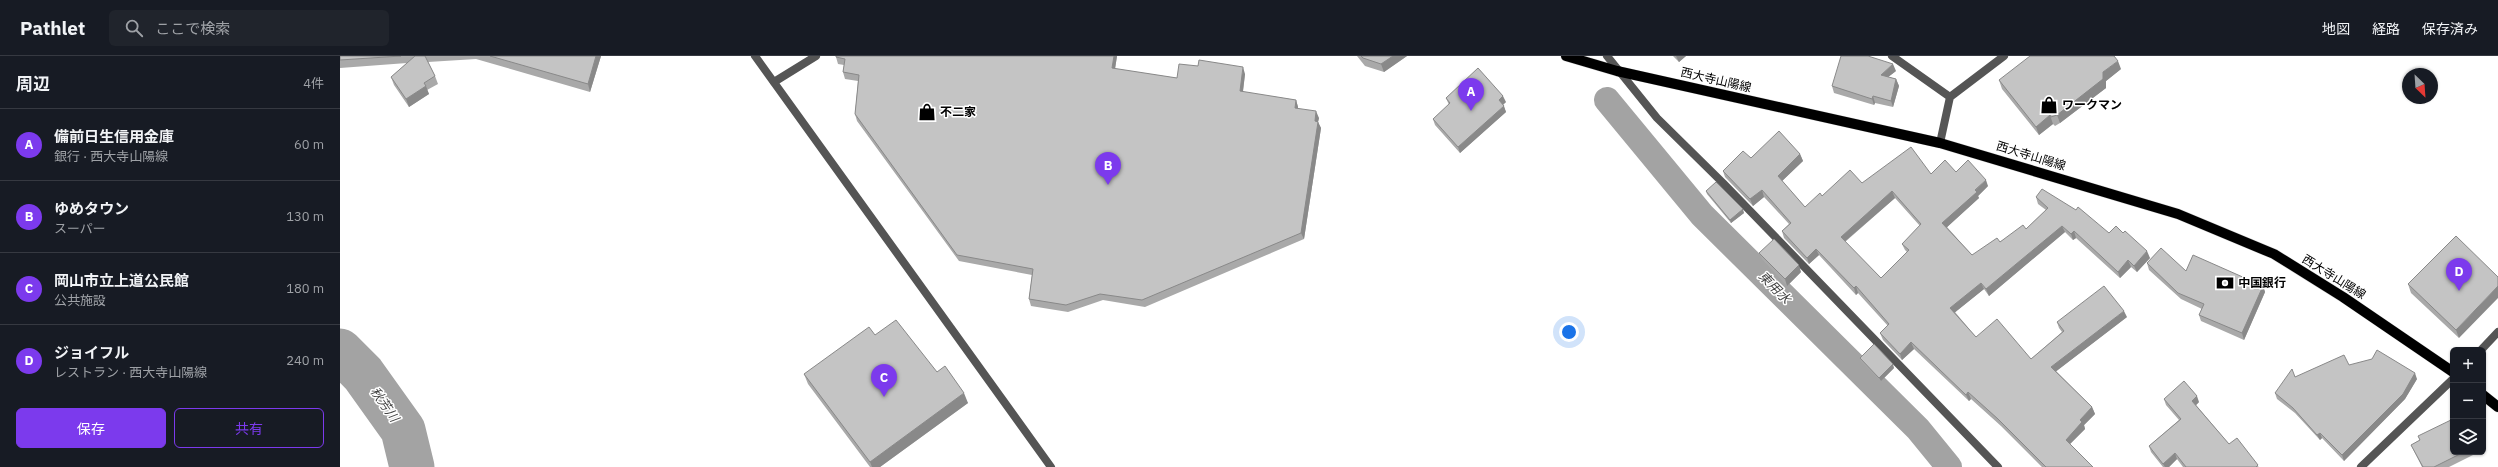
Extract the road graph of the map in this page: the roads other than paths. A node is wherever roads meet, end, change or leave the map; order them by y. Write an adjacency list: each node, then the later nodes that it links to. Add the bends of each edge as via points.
1 (755, 56): 8 (street)
2 (816, 56): 8 (street)
3 (1566, 56): 7 (main road, 西大寺山陽線)
4 (1607, 56): 7 (street)
5 (1892, 56): 9 (street)
6 (2004, 56): 9 (street)
7 (1617, 71): 10 (main road, 西大寺山陽線); 18 (street, via 1657,118)
8 (774, 82): 17 (street)
9 (1950, 97): 10 (street)
10 (1940, 143): 13 (main road, 西大寺山陽線, via 2178,214 2274,254 2343,297)
11 (2498, 332): 12 (street)
12 (2484, 347)
13 (2450, 370)
14 (2450, 382): 19 (street)
15 (2486, 398): 16 (main road)
16 (2498, 407)
17 (1051, 467)
18 (1998, 467)
19 (2361, 467)

